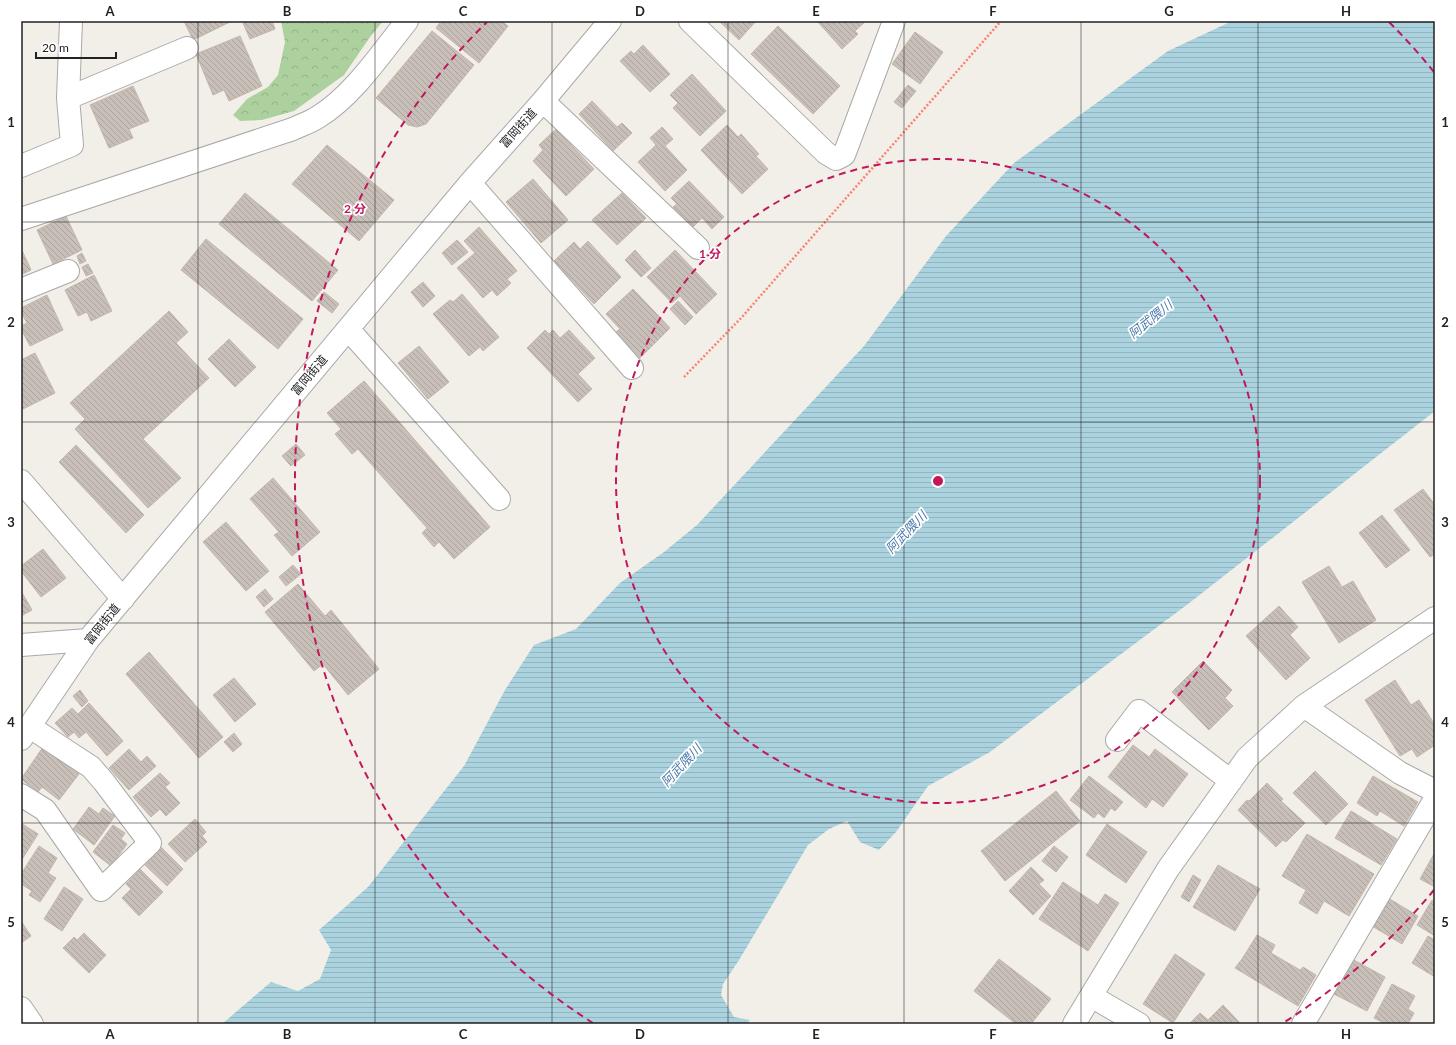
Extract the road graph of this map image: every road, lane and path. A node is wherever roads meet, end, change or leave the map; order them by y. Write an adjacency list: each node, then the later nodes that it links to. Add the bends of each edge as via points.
1 (71, 21): 8 (street)
2 (407, 21): 12 (street, via 340,102 318,118 293,129)
3 (610, 21): 9 (street, 富岡街道)
4 (690, 21): 5 (street, via 826,153 836,159 844,154)
5 (894, 21)
6 (1001, 21): 18 (path, via 742,317)
7 (187, 48): 8 (street)
8 (68, 98): 10 (street, via 72,145)
9 (543, 101): 11 (street, 富岡街道); 13 (street)
10 (21, 166)
11 (470, 183): 16 (street, 富岡街道); 17 (street)
12 (21, 219)
13 (698, 248)
14 (68, 271): 15 (street)
15 (21, 290)
16 (348, 329): 20 (street); 21 (street, 富岡街道)
17 (632, 368)
18 (684, 376)
19 (21, 481): 21 (street)
20 (499, 499)
21 (123, 599): 23 (street, 富岡街道)
22 (1435, 618): 25 (street)
23 (88, 640): 24 (street); 26 (street, 富岡街道)
24 (21, 645)
25 (1304, 706): 28 (street, via 1247,758); 29 (street, via 1400,773)
26 (25, 733): 30 (street, via 91,767 150,843 101,890 45,810)
27 (1117, 740): 28 (street, via 1139,711)
28 (1231, 781): 32 (street, via 1168,869)
29 (1435, 791)
30 (21, 795)
31 (1435, 799): 37 (street)
32 (1091, 996): 35 (street); 36 (street)
33 (21, 1008): 34 (street)
34 (32, 1024)
35 (1074, 1024)
36 (1139, 1024)
37 (1303, 1024)

